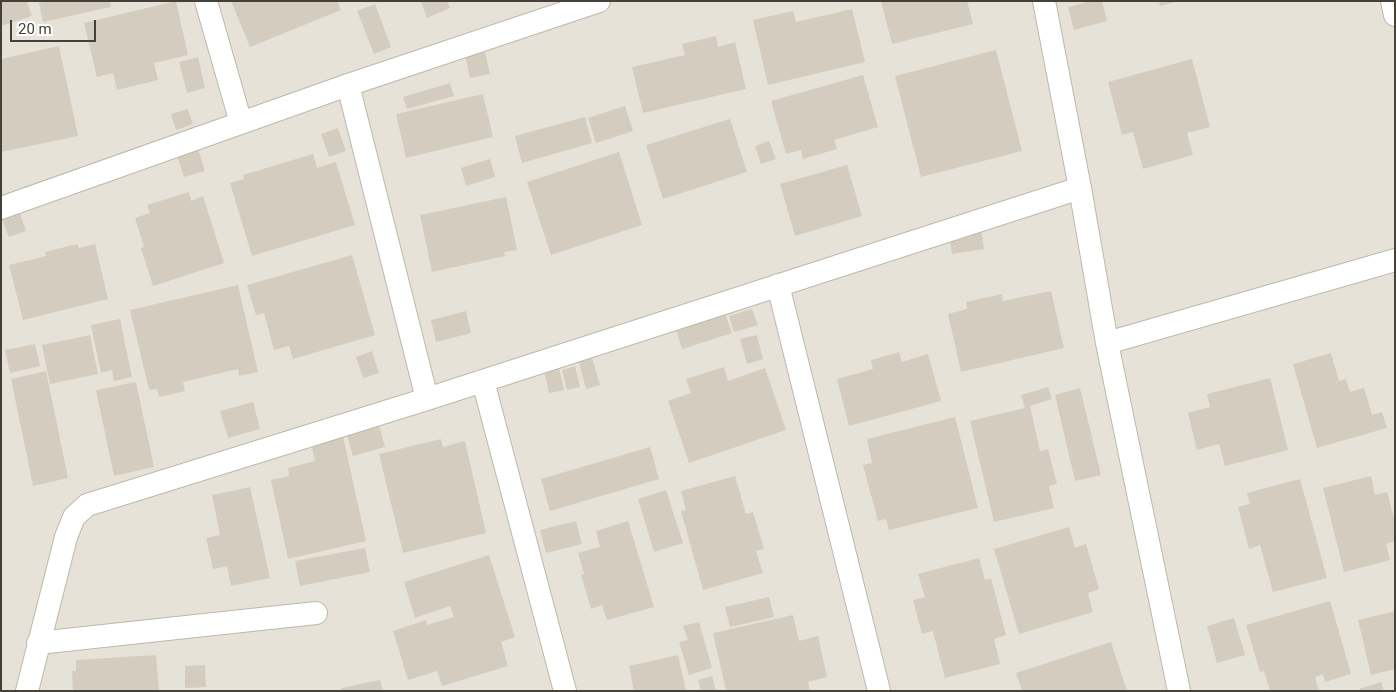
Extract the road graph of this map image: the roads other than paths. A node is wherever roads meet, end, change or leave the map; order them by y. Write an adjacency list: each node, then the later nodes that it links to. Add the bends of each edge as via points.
1 (206, 1): 7 (street)
2 (599, 1): 6 (street)
3 (1044, 1): 8 (street)
4 (1392, 1): 5 (street)
5 (1395, 15)
6 (348, 85): 7 (street); 14 (street)
7 (241, 123): 9 (street)
8 (1080, 188): 11 (street); 12 (street)
9 (1, 208)
10 (1395, 260): 12 (street)
11 (778, 285): 13 (street); 19 (street)
12 (1108, 343): 20 (street)
13 (483, 381): 14 (street); 18 (street)
14 (427, 399): 16 (street, via 87,504 74,516 66,537)
15 (316, 613): 16 (street)
16 (38, 643): 17 (street)
17 (27, 691)
18 (565, 691)
19 (879, 691)
20 (1179, 691)

